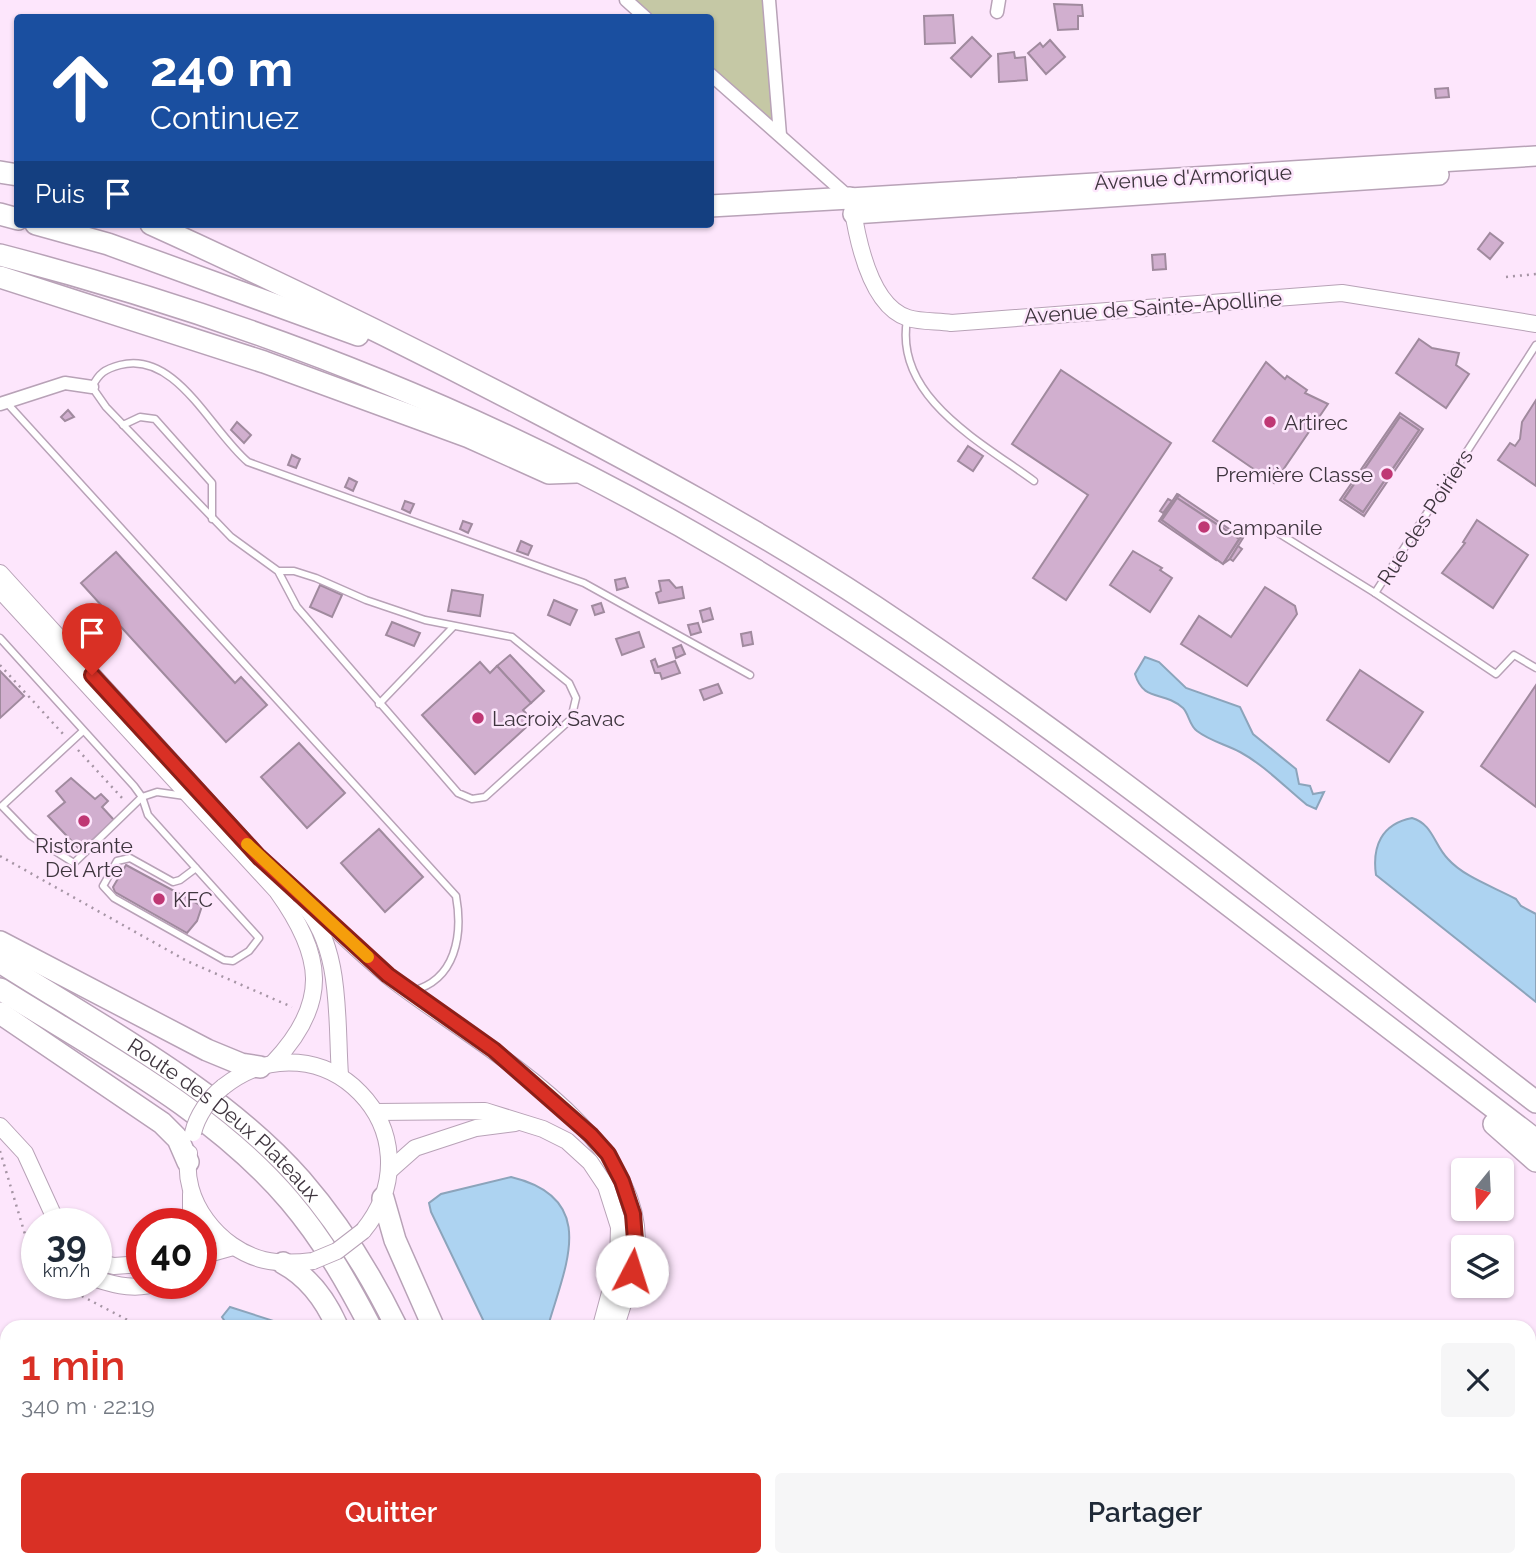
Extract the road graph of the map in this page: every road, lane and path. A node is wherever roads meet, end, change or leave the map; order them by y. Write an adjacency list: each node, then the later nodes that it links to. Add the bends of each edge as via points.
1 (626, 0): 3 (street)
2 (769, 0): 5 (street)
3 (642, 14)
4 (714, 77): 5 (street)
5 (780, 135): 9 (street)
6 (1536, 156): 9 (main road, Avenue d'Armorique)
7 (1536, 169): 9 (main road, Avenue d'Armorique)
8 (714, 206): 9 (main road)
9 (852, 206): 17 (street, via 865,262 881,298)
10 (50, 228): 21 (main road, via 289,307)
11 (159, 228): 21 (main road, via 300,292)
12 (0, 255): 25 (main road, via 104,282 277,340)
13 (1536, 274): 15 (path)
14 (0, 277): 19 (main road)
15 (1506, 277)
16 (0, 292): 19 (main road)
17 (908, 318): 18 (street, Avenue de Sainte-Apolline, via 951,323 1342,293); 26 (lane, via 904,338 915,372 932,402)
18 (1536, 324)
19 (181, 334): 25 (main road, via 470,437 549,473)
20 (1536, 345): 32 (lane, Rue des Poiriers)
21 (484, 385): 53 (main road, via 701,501 883,612 1128,785)
22 (92, 387): 23 (street, via 65,383); 24 (lane); 36 (lane, via 105,369 132,362 156,367 175,380 248,462 584,583)
23 (6, 404): 47 (lane, via 456,896 460,922 450,961 442,977)
24 (123, 425): 27 (lane); 27 (lane, via 140,417 155,419 212,483)
25 (580, 472): 52 (main road, via 729,553 1000,734)
26 (1034, 481)
27 (212, 519): 29 (lane)
28 (1280, 534): 32 (lane, Rue des Poiriers)
29 (278, 571): 33 (lane, via 295,571 366,600); 37 (lane, via 297,607)
30 (0, 573): 42 (street)
31 (0, 590): 39 (street)
32 (1375, 593): 35 (lane, via 1496,674 1514,655)
33 (453, 627): 37 (lane); 37 (lane, via 512,638 569,683 576,698 571,719 485,797 472,799 458,793)
34 (0, 638): 38 (lane)
35 (1536, 668)
36 (750, 675)
37 (379, 704)
38 (83, 731): 40 (lane); 40 (lane, via 2,806 31,836 74,863)
39 (187, 796): 40 (lane, via 157,792); 49 (street, via 277,891 301,924 315,974)
40 (142, 797): 43 (lane, via 148,815)
41 (0, 856): 49 (path, via 187,961)
42 (259, 857): 47 (street); 51 (street, via 307,908 326,945 334,977)
43 (196, 868): 43 (lane, via 173,882 130,858 117,861 103,886 114,898 233,961 259,938)
44 (0, 942): 50 (main road, via 207,1050 241,1064)
45 (0, 962): 74 (main road, Route des Deux Plateaux, via 206,1095 254,1134 334,1220)
46 (0, 989): 73 (main road, Route des Deux Plateaux, via 147,1083 242,1152 317,1234)
47 (410, 991): 77 (street, via 514,1067 608,1154 633,1214 636,1253)
48 (0, 1013): 60 (main road, via 162,1123 178,1139)
49 (307, 1013): 50 (street, via 291,1044)
50 (267, 1065): 51 (street, via 307,1063); 60 (street, bridge, via 241,1073 214,1095 195,1124)
51 (340, 1075): 54 (street)
52 (1465, 1086): 57 (main road); 59 (main road, via 1494,1124)
53 (1536, 1102)
54 (376, 1112): 55 (street, via 485,1111); 61 (street, via 388,1143)
55 (518, 1122): 61 (street, via 476,1128 415,1148); 76 (street, via 567,1141 590,1162 606,1186 620,1245)
56 (0, 1126): 64 (street, via 25,1153)
57 (1536, 1140)
58 (0, 1151): 66 (path)
59 (1536, 1161)
60 (188, 1162): 62 (street)
61 (389, 1171): 63 (street)
62 (191, 1191): 65 (street); 67 (street, via 207,1222)
63 (383, 1198): 69 (street, bridge, via 363,1231 337,1251 313,1261); 75 (main road, via 395,1240)
64 (50, 1208)
65 (191, 1208)
66 (21, 1221)
67 (233, 1247): 68 (street); 69 (street)
68 (217, 1251)
69 (283, 1263): 72 (main road, via 303,1273)
70 (88, 1299): 71 (path)
71 (128, 1320)
72 (334, 1320)
73 (367, 1320)
74 (393, 1320)
75 (430, 1320)
76 (602, 1320)
77 (617, 1320)

